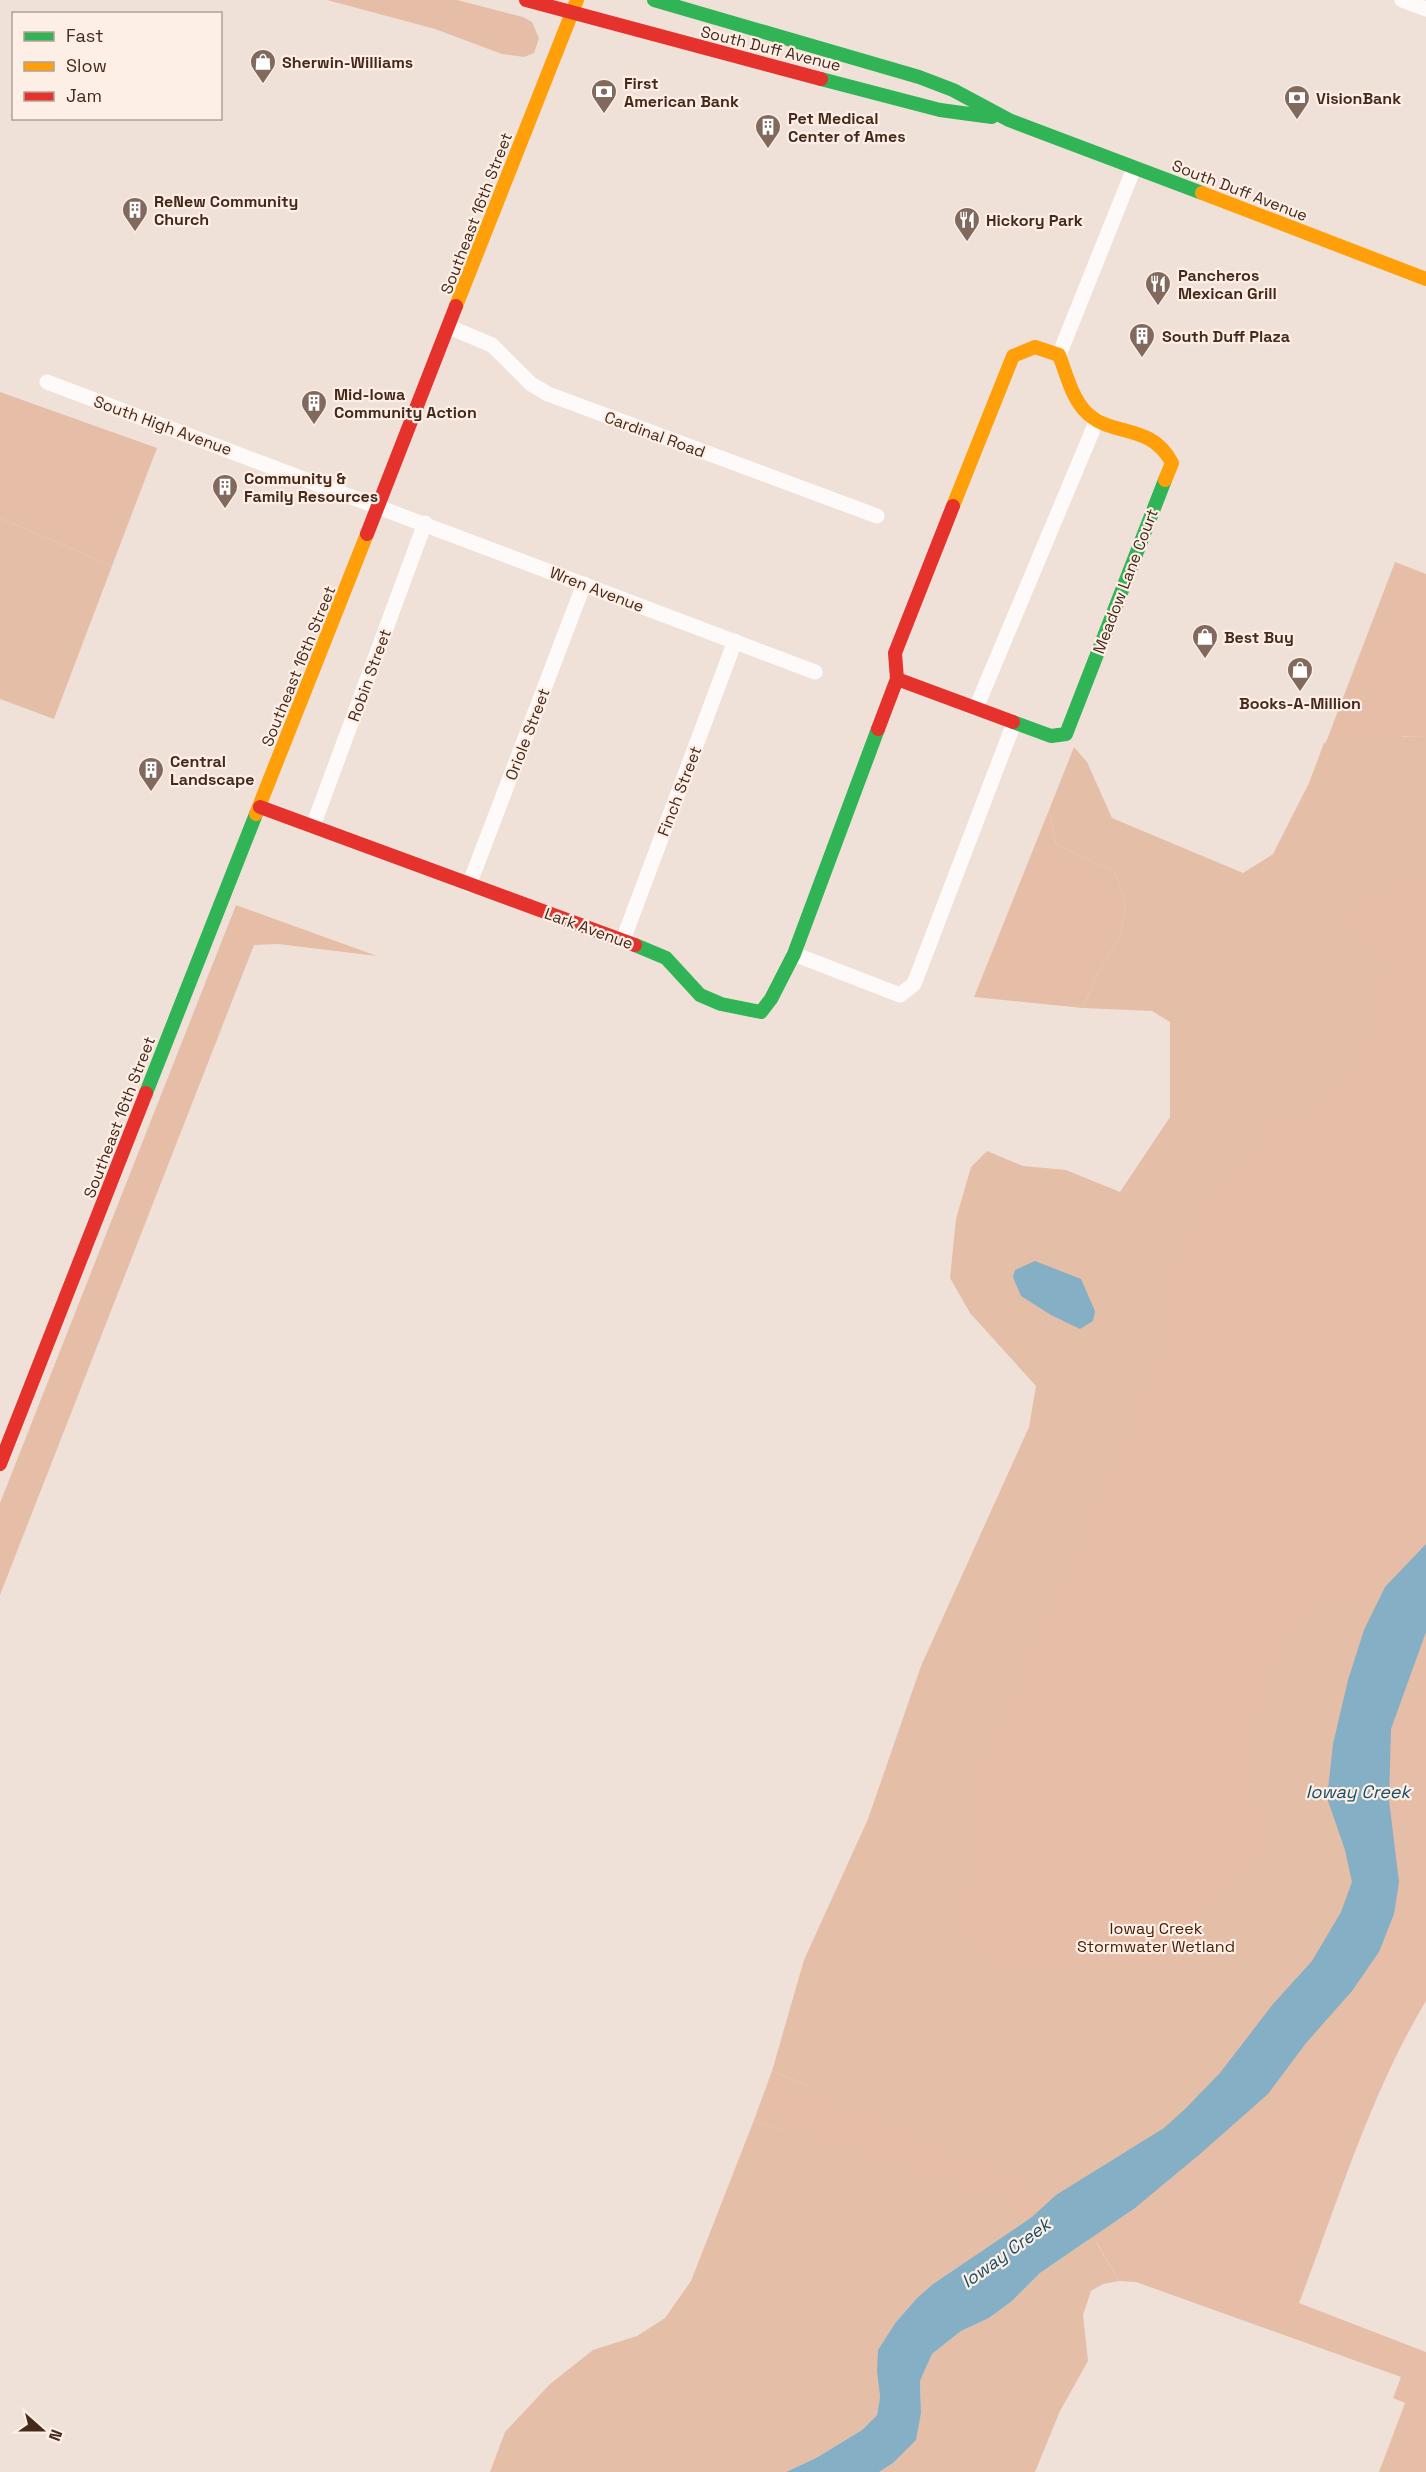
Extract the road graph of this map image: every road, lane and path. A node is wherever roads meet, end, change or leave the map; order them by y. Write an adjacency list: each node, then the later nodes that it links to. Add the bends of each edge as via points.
1 (526, 0): 4 (main road, South Duff Avenue)
2 (654, 0): 6 (main road, South Duff Avenue, via 919,77)
3 (1402, 0): 5 (street)
4 (574, 6): 6 (main road, South Duff Avenue, via 914,104); 9 (main road, Southeast 16th Street)
5 (1426, 9)
6 (1009, 120): 7 (main road, South Duff Avenue)
7 (1134, 168): 8 (main road, South Duff Avenue); 10 (street)
8 (1426, 279)
9 (449, 327): 13 (main road, Southeast 16th Street); 14 (street, Cardinal Road, via 492,345 531,384 548,394)
10 (1059, 354): 12 (main road, via 1084,411); 19 (main road, via 1035,347 1013,356 895,653)
11 (47, 382): 13 (street, South High Avenue)
12 (1097, 420): 20 (street); 21 (main road, Meadow Lane Court, via 1157,441 1168,451 1172,463 1066,734 1051,736)
13 (379, 506): 15 (street, Wren Avenue); 22 (main road, Southeast 16th Street)
14 (877, 516)
15 (425, 523): 16 (street, Wren Avenue); 23 (street, Robin Street)
16 (584, 584): 17 (street, Wren Avenue); 24 (street, Oriole Street)
17 (735, 641): 18 (street, Wren Avenue); 25 (street, Finch Street)
18 (816, 672)
19 (897, 679): 20 (main road, Meadow Lane Court); 26 (main road)
20 (976, 708): 21 (main road, Meadow Lane Court)
21 (1014, 723): 26 (street, via 914,984 900,995)
22 (260, 807): 23 (main road, Lark Avenue); 27 (main road, Southeast 16th Street)
23 (313, 826): 24 (main road, Lark Avenue)
24 (469, 885): 25 (main road, Lark Avenue)
25 (623, 940): 26 (main road, Lark Avenue, via 666,958 700,995 721,1004 761,1012)
26 (794, 954)
27 (0, 1464)

